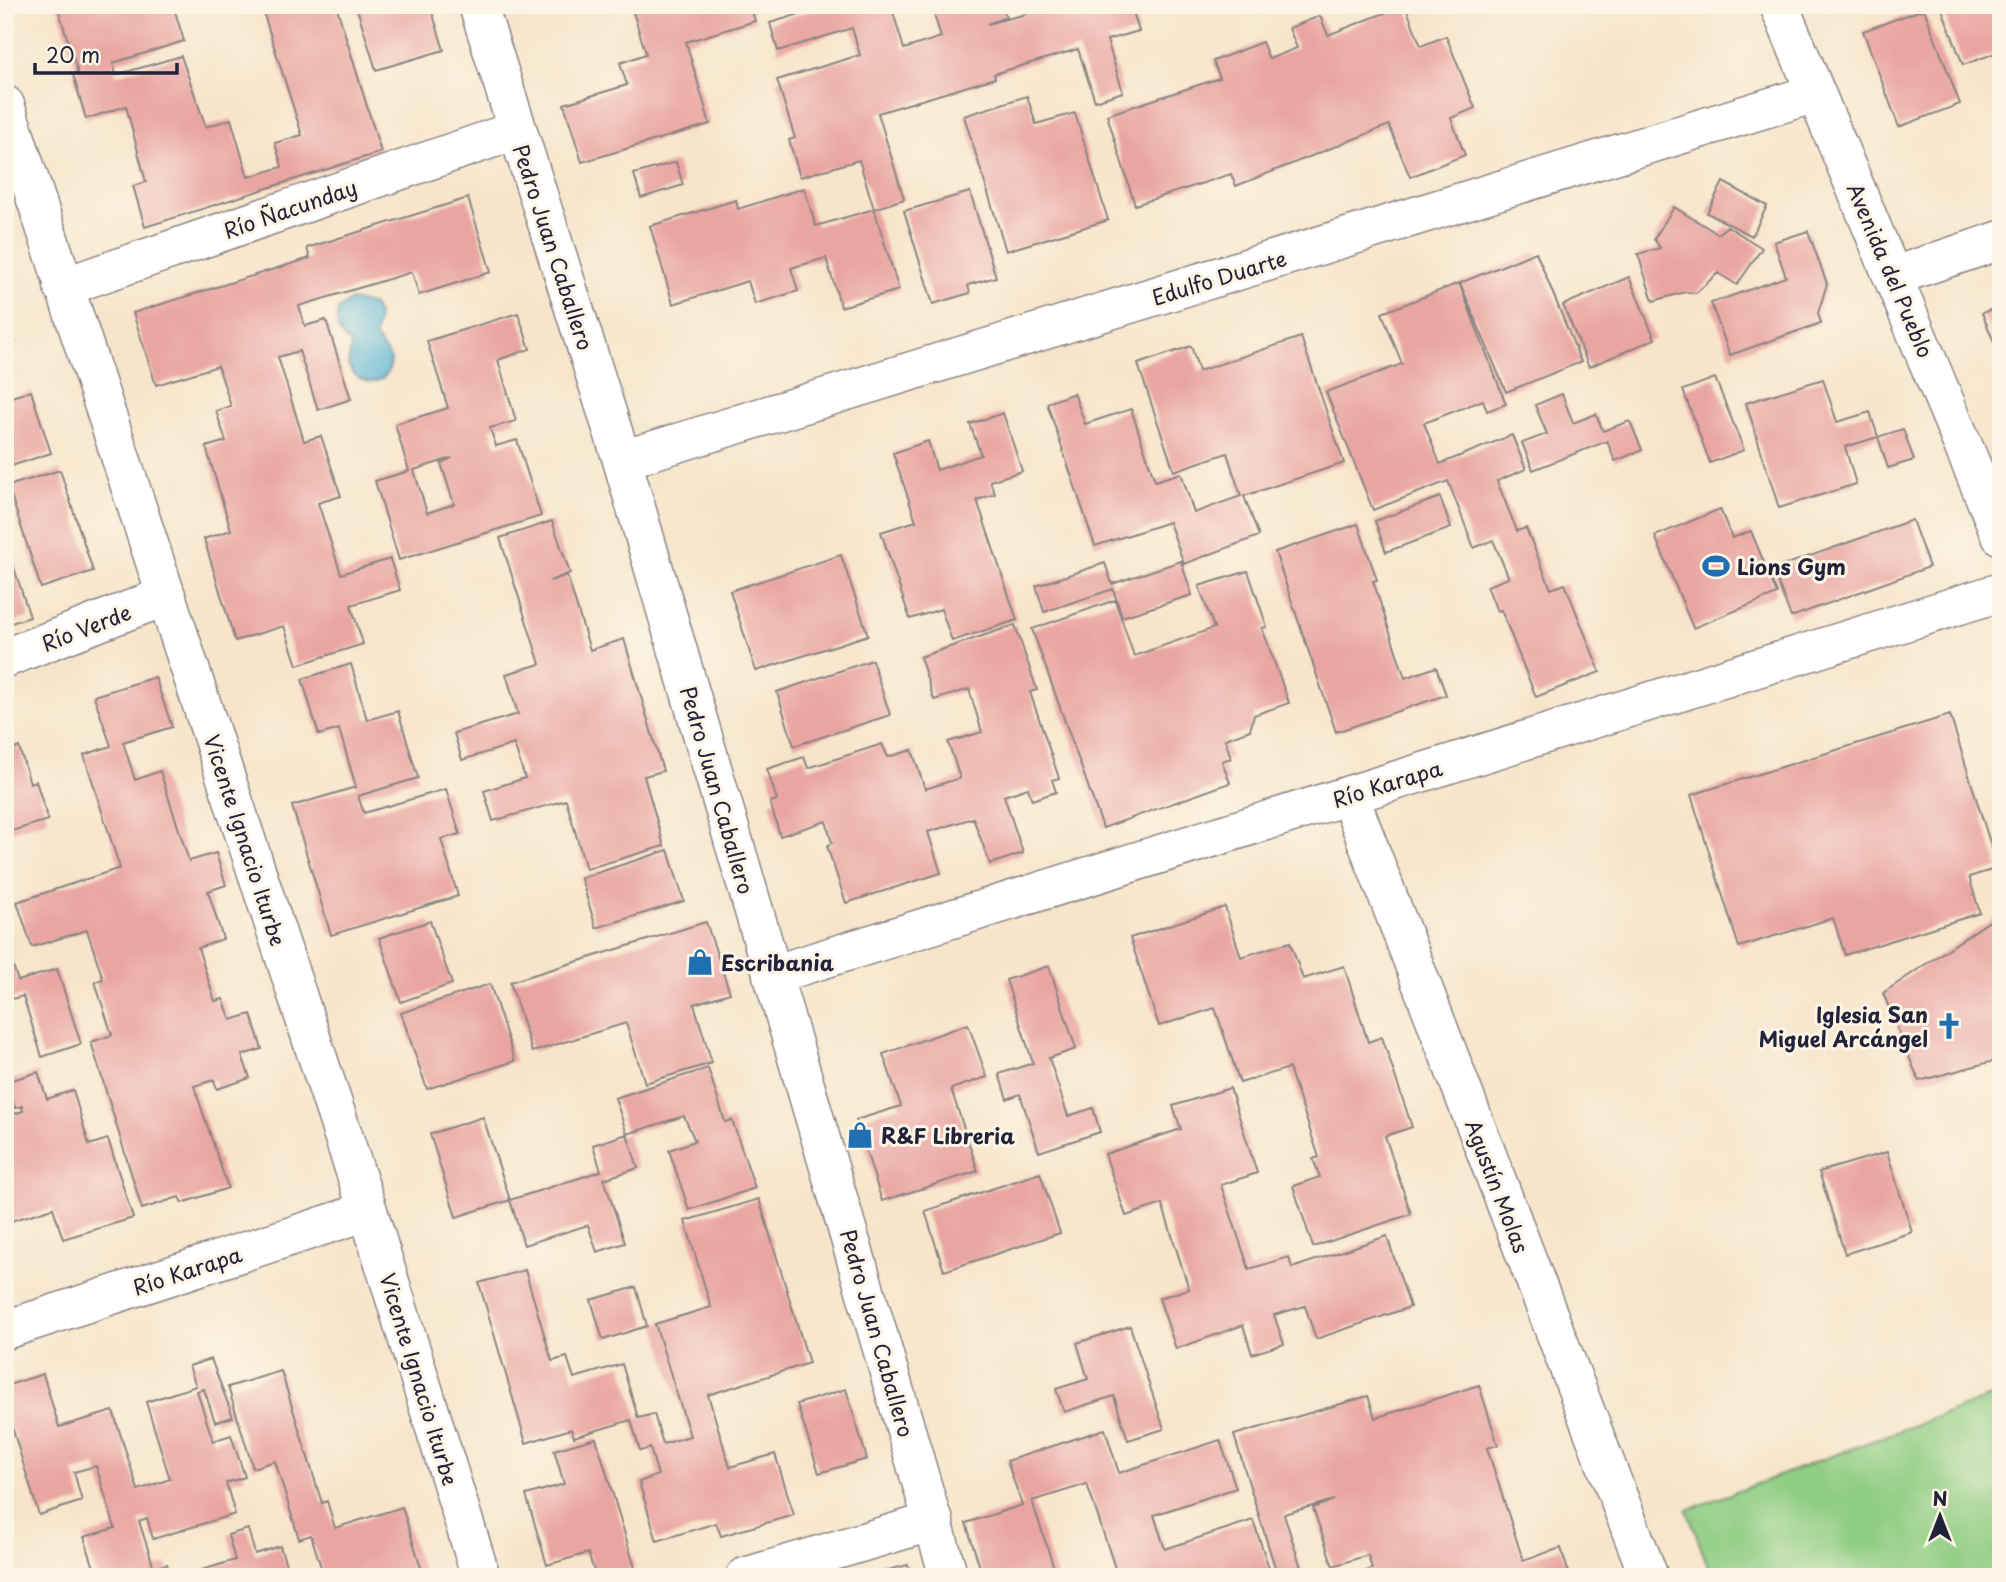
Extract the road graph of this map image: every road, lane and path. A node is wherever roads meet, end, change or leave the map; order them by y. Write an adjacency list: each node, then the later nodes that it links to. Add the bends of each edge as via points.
1 (478, 5): 5 (street, Pedro Juan Caballero)
2 (1779, 5): 3 (street, Avenida del Pueblo)
3 (1816, 93): 7 (street, Avenida del Pueblo); 9 (street, Edulfo Duarte)
4 (5, 105): 8 (street, Vicente Ignacio Iturbe)
5 (517, 130): 8 (street, Río Ñacunday); 9 (street, Pedro Juan Caballero)
6 (2001, 240): 7 (street)
7 (1894, 276): 10 (street, Avenida del Pueblo)
8 (63, 287): 12 (street, Vicente Ignacio Iturbe)
9 (622, 460): 15 (street, Pedro Juan Caballero)
10 (2001, 536)
11 (2001, 592): 14 (street, Río Karapa)
12 (166, 596): 13 (street, Río Verde); 16 (street, Vicente Ignacio Iturbe)
13 (5, 658)
14 (1349, 795): 15 (street, Río Karapa); 22 (street, Agustín Molas)
15 (772, 975): 18 (street, Pedro Juan Caballero)
16 (368, 1211): 17 (street, Río Karapa); 19 (street, Vicente Ignacio Iturbe)
17 (5, 1330)
18 (934, 1521): 20 (street); 21 (street, Pedro Juan Caballero)
19 (481, 1577)
20 (745, 1577)
21 (949, 1577)
22 (1649, 1577)

